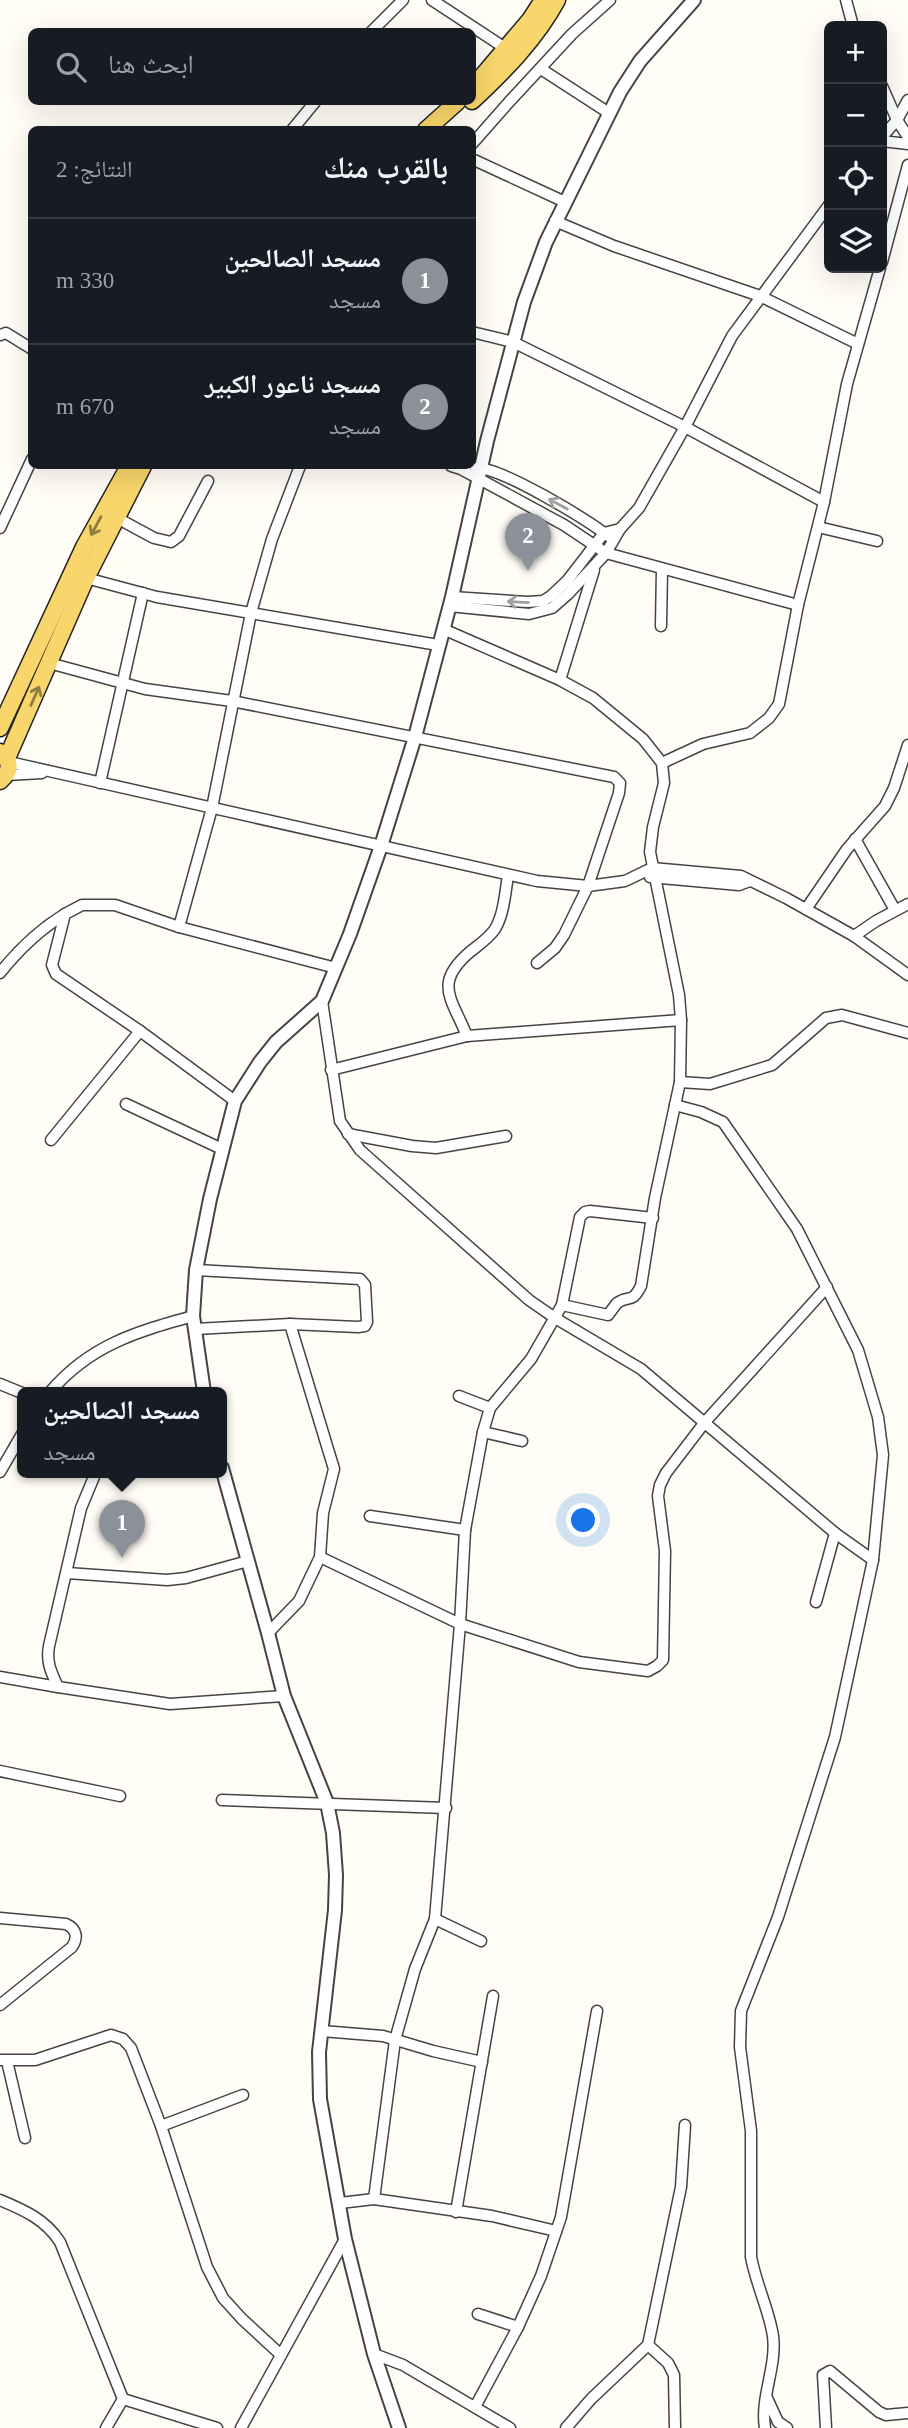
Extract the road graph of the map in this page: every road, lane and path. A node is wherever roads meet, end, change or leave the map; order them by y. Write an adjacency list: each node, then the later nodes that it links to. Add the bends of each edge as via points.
1 (403, 0): 9 (street)
2 (432, 0): 10 (street)
3 (543, 0): 12 (main road)
4 (557, 0): 12 (main road, via 542,25)
5 (610, 0): 13 (street)
6 (694, 0): 21 (street, via 640,61)
7 (847, 1): 8 (street)
8 (852, 21)
9 (376, 28)
10 (475, 28)
11 (476, 29): 12 (street)
12 (512, 52): 14 (main road); 15 (main road)
13 (541, 69): 21 (street); 28 (street)
14 (476, 84)
15 (476, 96)
16 (887, 97): 22 (street)
17 (908, 100): 22 (street)
18 (313, 105): 23 (street)
19 (454, 105): 24 (main road)
20 (468, 105): 25 (main road)
21 (608, 113): 33 (street)
22 (897, 120): 26 (street); 27 (street)
23 (295, 126)
24 (430, 126)
25 (447, 126)
26 (887, 133)
27 (908, 137)
28 (476, 139)
29 (887, 140): 30 (street)
30 (908, 144)
31 (476, 161): 33 (street)
32 (908, 165): 36 (street)
33 (565, 202): 35 (street)
34 (825, 210): 38 (street)
35 (555, 221): 38 (street); 41 (street, via 533,272)
36 (887, 243)
37 (879, 273): 42 (street)
38 (760, 296): 42 (street); 44 (street, via 732,336)
39 (476, 333): 41 (street)
40 (0, 335): 43 (street, via 6,333)
41 (513, 342): 44 (street); 50 (street)
42 (858, 344): 52 (street)
43 (28, 347)
44 (685, 427): 52 (street); 56 (street, via 647,496)
45 (28, 468): 55 (street)
46 (127, 469): 77 (main road, one-way to 77, via 79,558)
47 (142, 469): 53 (main road)
48 (299, 469): 69 (street)
49 (463, 469): 50 (street)
50 (481, 474): 57 (street, one-way to 50, via 540,494); 60 (street); 67 (street)
51 (208, 481): 53 (street, via 179,536 171,542)
52 (824, 502): 54 (street)
53 (117, 518): 65 (main road)
54 (818, 527): 58 (street); 68 (street)
55 (0, 528)
56 (620, 529): 57 (street); 59 (street)
57 (604, 533): 59 (street); 60 (street)
58 (877, 541)
59 (615, 542): 61 (street); 62 (street)
60 (595, 545): 61 (street); 67 (street, one-way to 67, via 543,601)
61 (606, 553): 62 (street); 63 (street)
62 (621, 557): 64 (street)
63 (596, 564): 67 (street, via 558,603 538,613 512,614); 74 (street)
64 (662, 569): 68 (street); 70 (street)
65 (86, 578): 66 (street); 73 (main road)
66 (143, 593): 69 (street); 75 (street)
67 (450, 601): 71 (street)
68 (798, 605): 80 (street, via 782,694 769,718 750,733 704,744)
69 (251, 613): 72 (street); 76 (street)
70 (660, 626)
71 (443, 629): 72 (street); 74 (street)
72 (438, 645): 78 (street)
73 (49, 663): 75 (street); 81 (main road, one-way to 73)
74 (560, 680): 80 (street, via 609,710 652,747)
75 (123, 681): 76 (street, via 145,689); 82 (street)
76 (232, 701): 78 (street); 83 (street)
77 (0, 728)
78 (415, 737): 85 (street); 88 (street, via 598,772 618,780 621,786)
79 (908, 746): 84 (street, via 890,798)
80 (662, 763): 86 (street, via 664,783 650,841)
81 (5, 766): 82 (street)
82 (100, 783): 83 (street)
83 (212, 808): 85 (street); 93 (street)
84 (855, 839): 90 (street); 91 (street)
85 (381, 846): 87 (street); 96 (street)
86 (654, 873): 88 (street); 90 (street, via 741,876); 100 (street, via 670,940)
87 (508, 876): 88 (street); 103 (street, via 497,926 449,976 448,990)
88 (588, 886): 95 (street, via 560,943)
89 (908, 904): 91 (street)
90 (806, 909): 94 (street)
91 (895, 910): 94 (street)
92 (65, 914): 93 (street, via 82,905 104,904); 97 (street, via 45,925); 101 (street, via 54,970)
93 (179, 927): 96 (street)
94 (854, 936): 98 (street)
95 (537, 963)
96 (337, 968): 99 (street)
97 (0, 973)
98 (908, 975)
99 (321, 1001): 104 (street); 106 (street, via 276,1042)
100 (681, 1020): 103 (street); 105 (street)
101 (140, 1031): 106 (street); 111 (street)
102 (908, 1033): 105 (street, via 832,1016 772,1065 710,1084)
103 (467, 1036): 104 (street)
104 (331, 1070): 109 (street, via 340,1121)
105 (680, 1082): 108 (street)
106 (235, 1101): 112 (street)
107 (126, 1104): 112 (street)
108 (675, 1105): 113 (street); 115 (street, via 709,1115 728,1128 797,1229)
109 (348, 1134): 110 (street, via 436,1148); 117 (street, via 360,1150)
110 (506, 1136)
111 (51, 1140)
112 (222, 1149): 114 (street)
113 (653, 1218): 116 (street, via 641,1286 631,1300 617,1303 608,1315); 116 (street, via 584,1212)
114 (196, 1270): 118 (street); 119 (street, via 363,1281 365,1326)
115 (827, 1287): 126 (street); 137 (street, via 858,1350 878,1417 883,1455)
116 (562, 1305): 117 (street)
117 (555, 1318): 125 (street, via 531,1359); 126 (street, via 641,1369)
118 (194, 1322): 119 (street); 121 (street, via 129,1335); 122 (street)
119 (290, 1324): 136 (street, via 334,1469 323,1513)
120 (0, 1384): 123 (street)
121 (55, 1387)
122 (203, 1387)
123 (17, 1391)
124 (459, 1396): 125 (street)
125 (490, 1408): 127 (street)
126 (705, 1422): 135 (street); 141 (street, via 660,1485 665,1582 663,1660 657,1666 648,1671 579,1662)
127 (483, 1432): 128 (street); 134 (street)
128 (522, 1441)
129 (17, 1443): 130 (street)
130 (0, 1472)
131 (94, 1478): 139 (street, via 81,1508)
132 (225, 1478): 138 (street)
133 (370, 1516): 134 (street)
134 (465, 1530): 141 (street)
135 (835, 1533): 137 (street); 140 (street)
136 (320, 1557): 141 (street); 142 (street, via 299,1601)
137 (873, 1560): 176 (street, via 835,1737 786,1894 741,2011 740,2047 751,2131 751,2257 773,2335)
138 (248, 1561): 139 (street, via 167,1580); 142 (street)
139 (67, 1573): 144 (street, via 47,1658)
140 (816, 1602)
141 (460, 1624): 150 (street)
142 (268, 1633): 145 (street)
143 (0, 1677): 144 (street)
144 (58, 1687): 145 (street, via 170,1704)
145 (284, 1696): 149 (street)
146 (0, 1772): 147 (street)
147 (120, 1796)
148 (222, 1800): 149 (street)
149 (327, 1802): 150 (street); 157 (street, via 336,1875)
150 (446, 1808): 152 (street)
151 (0, 1917): 155 (street, via 66,1924 76,1937 72,1947)
152 (435, 1919): 153 (street); 158 (street)
153 (481, 1941)
154 (493, 1996): 160 (street)
155 (0, 2006)
156 (597, 2011): 169 (street)
157 (322, 2031): 158 (street); 167 (street, via 320,2099)
158 (395, 2040): 160 (street); 165 (street)
159 (4, 2060): 163 (street, via 35,2060 99,2037 123,2039); 164 (street)
160 (482, 2062): 168 (street)
161 (243, 2095): 163 (street)
162 (685, 2125): 173 (street, via 681,2187)
163 (161, 2126): 175 (street, via 207,2267 223,2298)
164 (25, 2138)
165 (374, 2199): 167 (street); 168 (street)
166 (0, 2200): 177 (street, via 39,2219 60,2242)
167 (340, 2203): 170 (street)
168 (456, 2212): 169 (street)
169 (556, 2231): 172 (street)
170 (345, 2239): 174 (street); 175 (street)
171 (478, 2314): 172 (street)
172 (518, 2327): 178 (street)
173 (648, 2345): 185 (street); 186 (street, via 668,2362 674,2375)
174 (374, 2354): 178 (street, via 403,2365); 183 (street)
175 (281, 2355): 182 (street)
176 (765, 2394): 187 (street); 188 (street, via 778,2422)
177 (123, 2399): 180 (street); 181 (street)
178 (475, 2407): 184 (street)
179 (908, 2413): 189 (street, via 879,2412 826,2371 822,2375)
180 (106, 2428)
181 (217, 2428)
182 (241, 2428)
183 (399, 2428)
184 (510, 2428)
185 (566, 2428)
186 (675, 2428)
187 (765, 2428)
188 (787, 2428)
189 (826, 2428)

